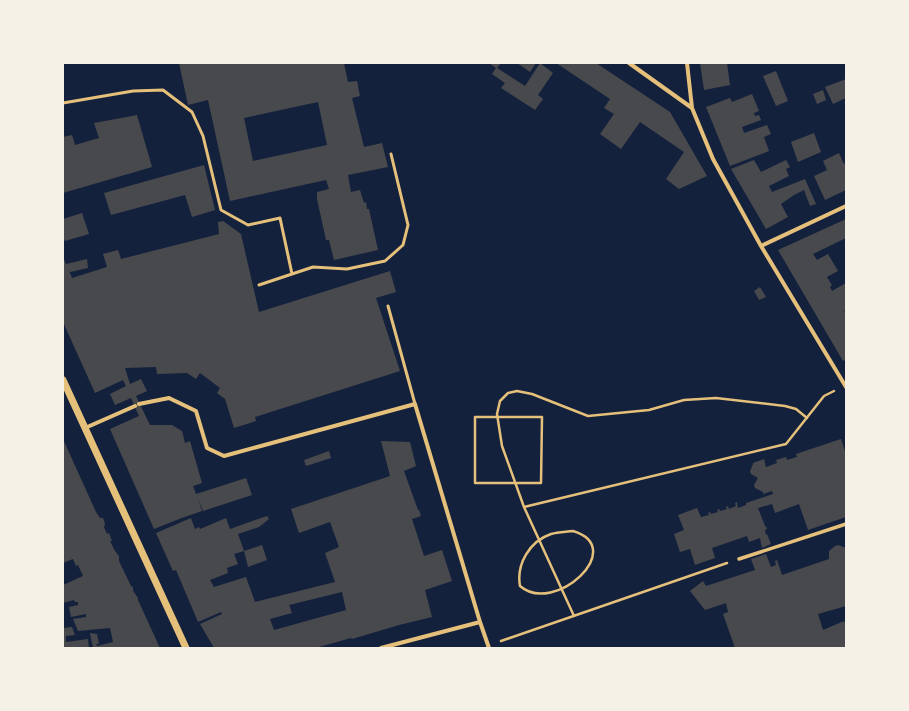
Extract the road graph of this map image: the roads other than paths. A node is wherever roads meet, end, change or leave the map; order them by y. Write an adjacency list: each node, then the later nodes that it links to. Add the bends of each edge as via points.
1 (628, 63): 4 (street)
2 (687, 63): 4 (street)
3 (63, 102): 8 (lane, via 133,90 163,90 192,112 203,136 221,210 248,225 280,218)
4 (692, 108): 7 (street, via 712,159)
5 (391, 154): 8 (lane, via 408,226 403,245 386,261 347,269 313,267)
6 (846, 206): 7 (street)
7 (761, 246): 12 (street)
8 (292, 274): 9 (lane)
9 (259, 285)
10 (388, 306): 13 (lane)
11 (63, 380): 14 (street)
12 (846, 386)
13 (415, 404): 14 (street, via 224,456 207,448 196,411 169,398 137,405); 17 (street)
14 (84, 428): 19 (street)
15 (846, 524): 16 (street)
16 (739, 559)
17 (480, 622): 18 (street); 20 (street)
18 (488, 647)
19 (186, 648)
20 (381, 648)

